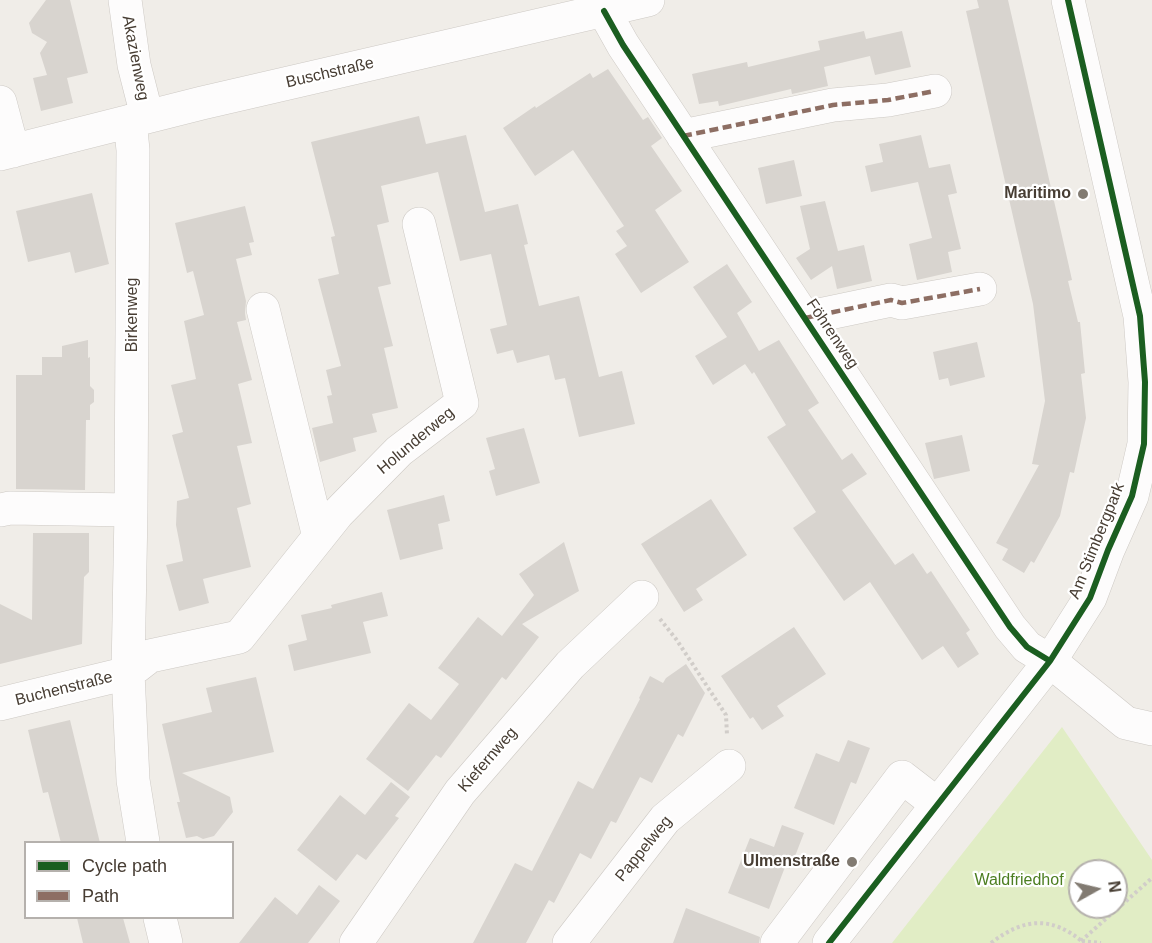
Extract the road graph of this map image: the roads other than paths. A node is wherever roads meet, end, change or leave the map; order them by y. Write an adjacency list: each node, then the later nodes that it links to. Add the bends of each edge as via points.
1 (125, 0): 7 (street, Akazienweg)
2 (648, 0): 4 (street, Buschstraße)
3 (1068, 0): 18 (street, Am Stimbergpark, via 1140,316 1144,444 1132,496 1090,598)
4 (604, 11): 7 (street, Buschstraße); 8 (street, Föhrenweg)
5 (935, 92): 8 (street, via 833,105)
6 (0, 102): 9 (street, Buschstraße)
7 (139, 118): 9 (street, Buschstraße); 15 (street, Birkenweg, via 133,150)
8 (683, 136): 13 (street, Föhrenweg)
9 (6, 153)
10 (419, 224): 16 (street, Holunderweg, via 462,403 399,451)
11 (980, 289): 13 (street, Föhrenweg, via 902,303 891,300)
12 (263, 309): 16 (street)
13 (805, 318): 18 (street, Föhrenweg, via 1010,627 1027,647)
14 (0, 510): 15 (street)
15 (132, 510): 19 (street, Birkenweg)
16 (319, 537): 19 (street, Holunderweg, via 239,637 150,656)
17 (642, 597): 27 (street, Kiefernweg, via 570,665 460,792)
18 (1050, 661): 21 (street, via 1126,723); 23 (street, Am Stimbergpark)
19 (128, 673): 20 (street, Buchenstraße); 24 (street, Birkenweg, via 133,780)
20 (0, 704)
21 (1152, 729)
22 (729, 766): 28 (street, Pappelweg, via 665,819)
23 (937, 804): 29 (street, via 902,777); 30 (street, Am Stimbergpark)
24 (143, 841)
25 (160, 919): 26 (street)
26 (166, 943)
27 (356, 943)
28 (569, 943)
29 (777, 943)
30 (829, 943)

